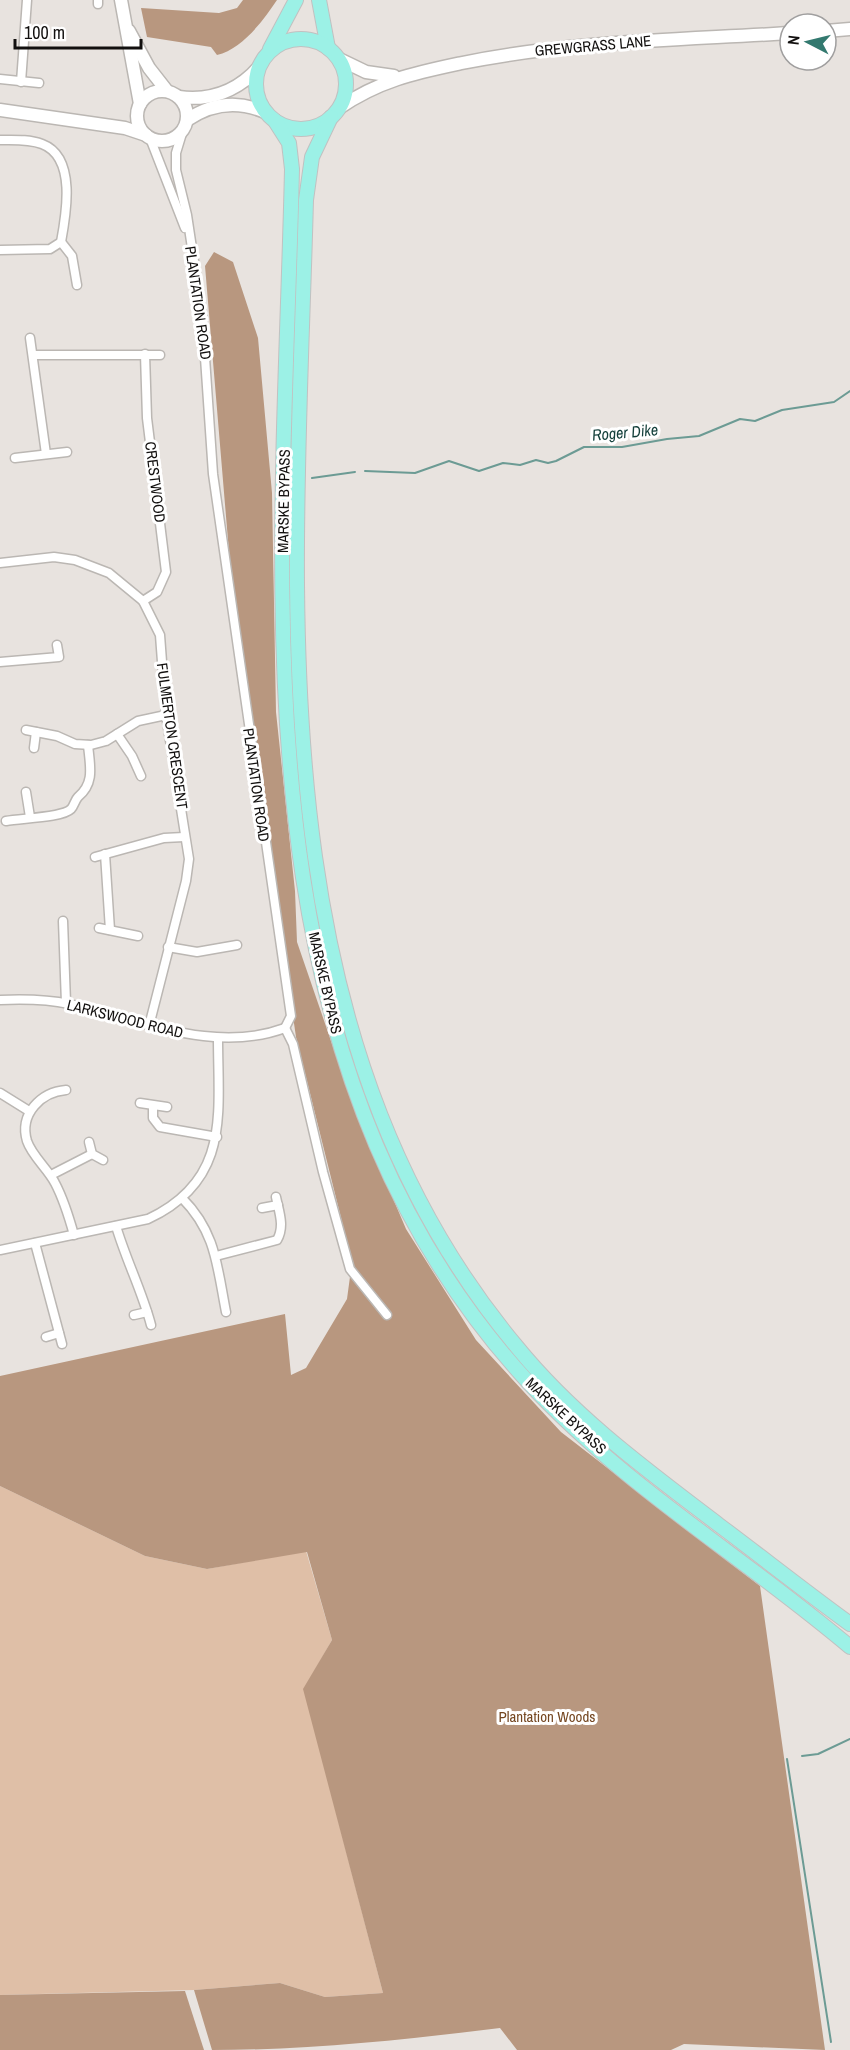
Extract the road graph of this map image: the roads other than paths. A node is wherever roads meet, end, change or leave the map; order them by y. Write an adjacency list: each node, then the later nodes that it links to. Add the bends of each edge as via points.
1 (18, 0): 2 (street)
2 (25, 0): 14 (street)
3 (121, 0): 6 (street)
4 (297, 0): 9 (main road)
5 (319, 0): 8 (main road)
6 (126, 25): 16 (street, via 149,68); 18 (street)
7 (778, 34): 12 (street, GREWGRASS LANE, via 556,47)
8 (328, 48): 9 (main road, via 303,38 285,41); 10 (main road)
9 (269, 51): 11 (main road)
10 (339, 59): 12 (street, GREWGRASS LANE, via 366,72); 20 (main road, via 345,93)
11 (259, 67): 17 (street, via 223,93); 21 (main road, via 256,92)
12 (398, 77): 20 (street, GREWGRASS LANE, via 367,89)
13 (0, 79): 14 (street)
14 (21, 82): 15 (street)
15 (39, 83)
16 (167, 91): 17 (street); 18 (street, via 151,93)
17 (179, 97): 23 (street, via 187,112)
18 (138, 108): 22 (street, via 117,122); 24 (street, via 140,128)
19 (0, 110): 22 (street)
20 (335, 112): 21 (main road, via 320,124 301,129); 98 (main road, MARSKE BYPASS, via 312,157 306,200 299,662 315,862 338,986 358,1055 381,1120 433,1227 460,1272 517,1348 558,1392 639,1464)
21 (271, 117): 23 (street, via 243,105 227,105 202,111); 99 (main road, MARSKE BYPASS, via 289,143 292,169 284,507 285,658 292,793 324,990 356,1094 419,1235 478,1323 530,1385 659,1499)
22 (100, 124): 24 (street)
23 (185, 125): 24 (street, via 170,140); 26 (street, PLANTATION ROAD, via 176,153 176,170)
24 (148, 137): 26 (street, PLANTATION ROAD)
25 (0, 140): 27 (street, via 43,144 58,158 64,171 67,216)
26 (188, 233): 67 (street, PLANTATION ROAD, via 207,359 214,485 291,1016)
27 (61, 242): 28 (street, via 50,249); 29 (street, via 72,256)
28 (0, 250)
29 (77, 285)
30 (30, 338): 32 (street)
31 (146, 354): 32 (street); 33 (street); 38 (street, CRESTWOOD, via 147,418 166,572 157,592)
32 (33, 355): 35 (street)
33 (160, 355)
34 (67, 453): 35 (street)
35 (46, 454): 36 (street)
36 (15, 458)
37 (0, 563): 38 (street, FULMERTON CRESCENT, via 54,557 75,560 109,573)
38 (143, 602): 41 (street, FULMERTON CRESCENT, via 160,635)
39 (57, 645): 40 (street, via 59,657)
40 (0, 662)
41 (166, 715): 44 (street, via 138,721); 53 (street, FULMERTON CRESCENT)
42 (26, 730): 43 (street)
43 (36, 732): 45 (street); 46 (street)
44 (117, 734): 45 (street); 48 (street)
45 (88, 745): 51 (street, via 91,780 85,793 62,814)
46 (34, 748)
47 (147, 761): 48 (street)
48 (137, 765): 49 (street)
49 (141, 776)
50 (26, 792): 51 (street)
51 (30, 817): 52 (street)
52 (6, 821)
53 (184, 837): 54 (street, via 164,838); 61 (street, FULMERTON CRESCENT, via 189,859 186,881)
54 (105, 854): 55 (street); 58 (street)
55 (95, 857)
56 (63, 921): 65 (street)
57 (99, 928): 58 (street)
58 (110, 930): 59 (street)
59 (138, 936)
60 (237, 945): 62 (street)
61 (168, 947): 62 (street, via 197,952); 66 (street, FULMERTON CRESCENT)
62 (224, 947): 63 (street)
63 (226, 959)
64 (0, 1000): 65 (street, LARKSWOOD ROAD)
65 (66, 1003): 66 (street, LARKSWOOD ROAD)
66 (148, 1026): 68 (street, LARKSWOOD ROAD)
67 (285, 1028): 68 (street, LARKSWOOD ROAD); 93 (street, PLANTATION ROAD, via 293,1044 350,1269)
68 (218, 1038): 78 (street)
69 (48, 1083): 71 (street)
70 (66, 1090): 71 (street)
71 (56, 1091): 77 (street)
72 (3, 1095): 74 (street); 77 (street)
73 (140, 1103): 75 (street)
74 (2, 1106)
75 (153, 1106): 76 (street); 78 (street, via 153,1118 160,1127)
76 (167, 1107)
77 (29, 1111): 82 (street, via 27,1141)
78 (217, 1137): 83 (street, via 202,1173)
79 (89, 1142): 80 (street)
80 (92, 1154): 81 (street); 82 (street)
81 (103, 1161)
82 (51, 1175): 86 (street, via 65,1203)
83 (182, 1198): 85 (street, via 148,1219); 89 (street, via 201,1218)
84 (262, 1208): 89 (street, via 277,1201 282,1222 277,1240)
85 (116, 1226): 86 (street); 91 (street)
86 (74, 1235): 87 (street)
87 (35, 1243): 88 (street); 95 (street)
88 (0, 1250)
89 (216, 1256): 90 (street, via 225,1307)
90 (235, 1300)
91 (147, 1312): 92 (street); 94 (street)
92 (134, 1315)
93 (387, 1316)
94 (151, 1325)
95 (59, 1333): 96 (street); 97 (street)
96 (46, 1337)
97 (62, 1344)
98 (850, 1624)
99 (850, 1647)

